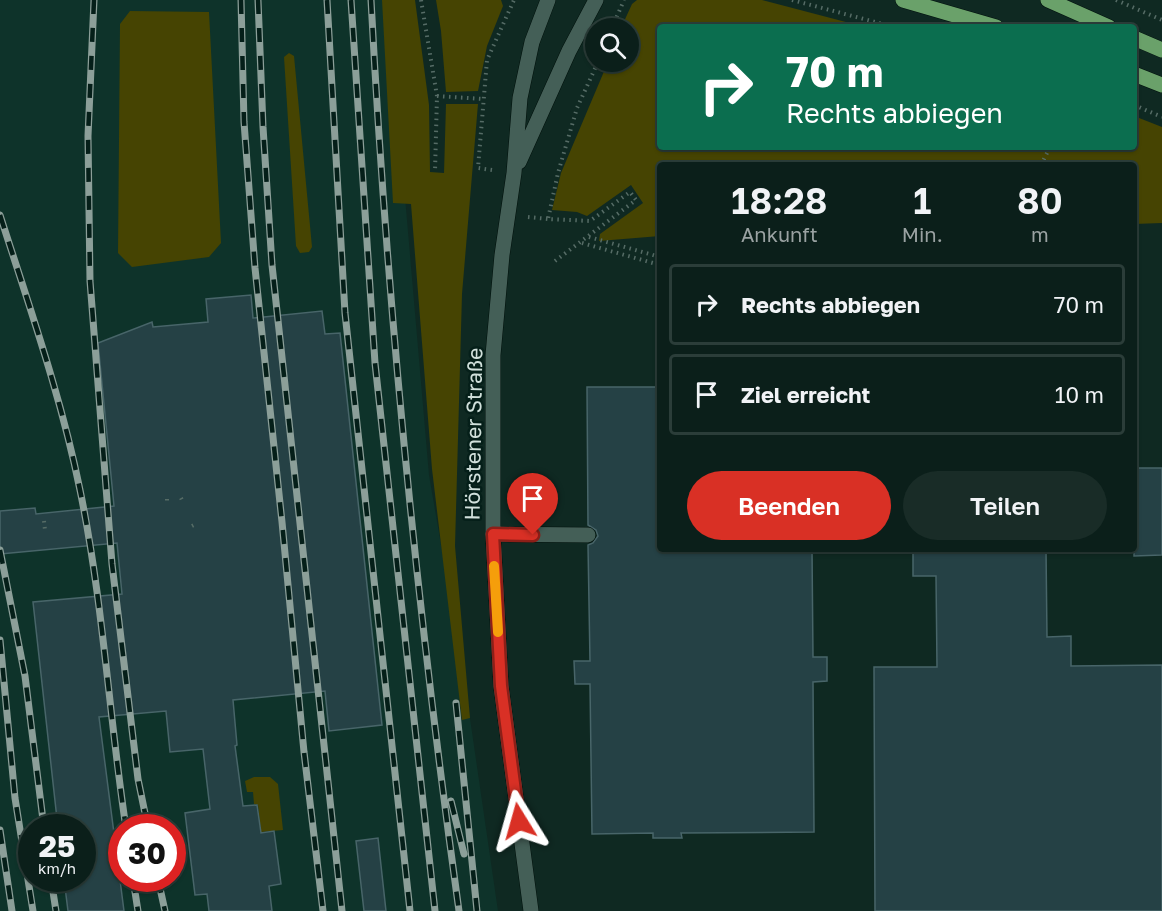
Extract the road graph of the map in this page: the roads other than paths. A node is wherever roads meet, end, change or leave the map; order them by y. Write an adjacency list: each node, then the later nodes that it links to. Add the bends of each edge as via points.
1 (548, 0): 11 (street, Hörstener Straße, via 532,42 519,98)
2 (596, 0): 11 (street, Hörstener Straße)
3 (903, 0): 5 (main road)
4 (1048, 0): 6 (main road)
5 (986, 24)
6 (1102, 24)
7 (1137, 39): 8 (main road)
8 (1162, 50)
9 (1137, 75): 10 (main road)
10 (1162, 85)
11 (514, 173): 12 (street, Hörstener Straße, via 494,355)
12 (493, 534): 13 (street); 14 (street, Hörstener Straße, via 501,686)
13 (588, 535)
14 (531, 911)

